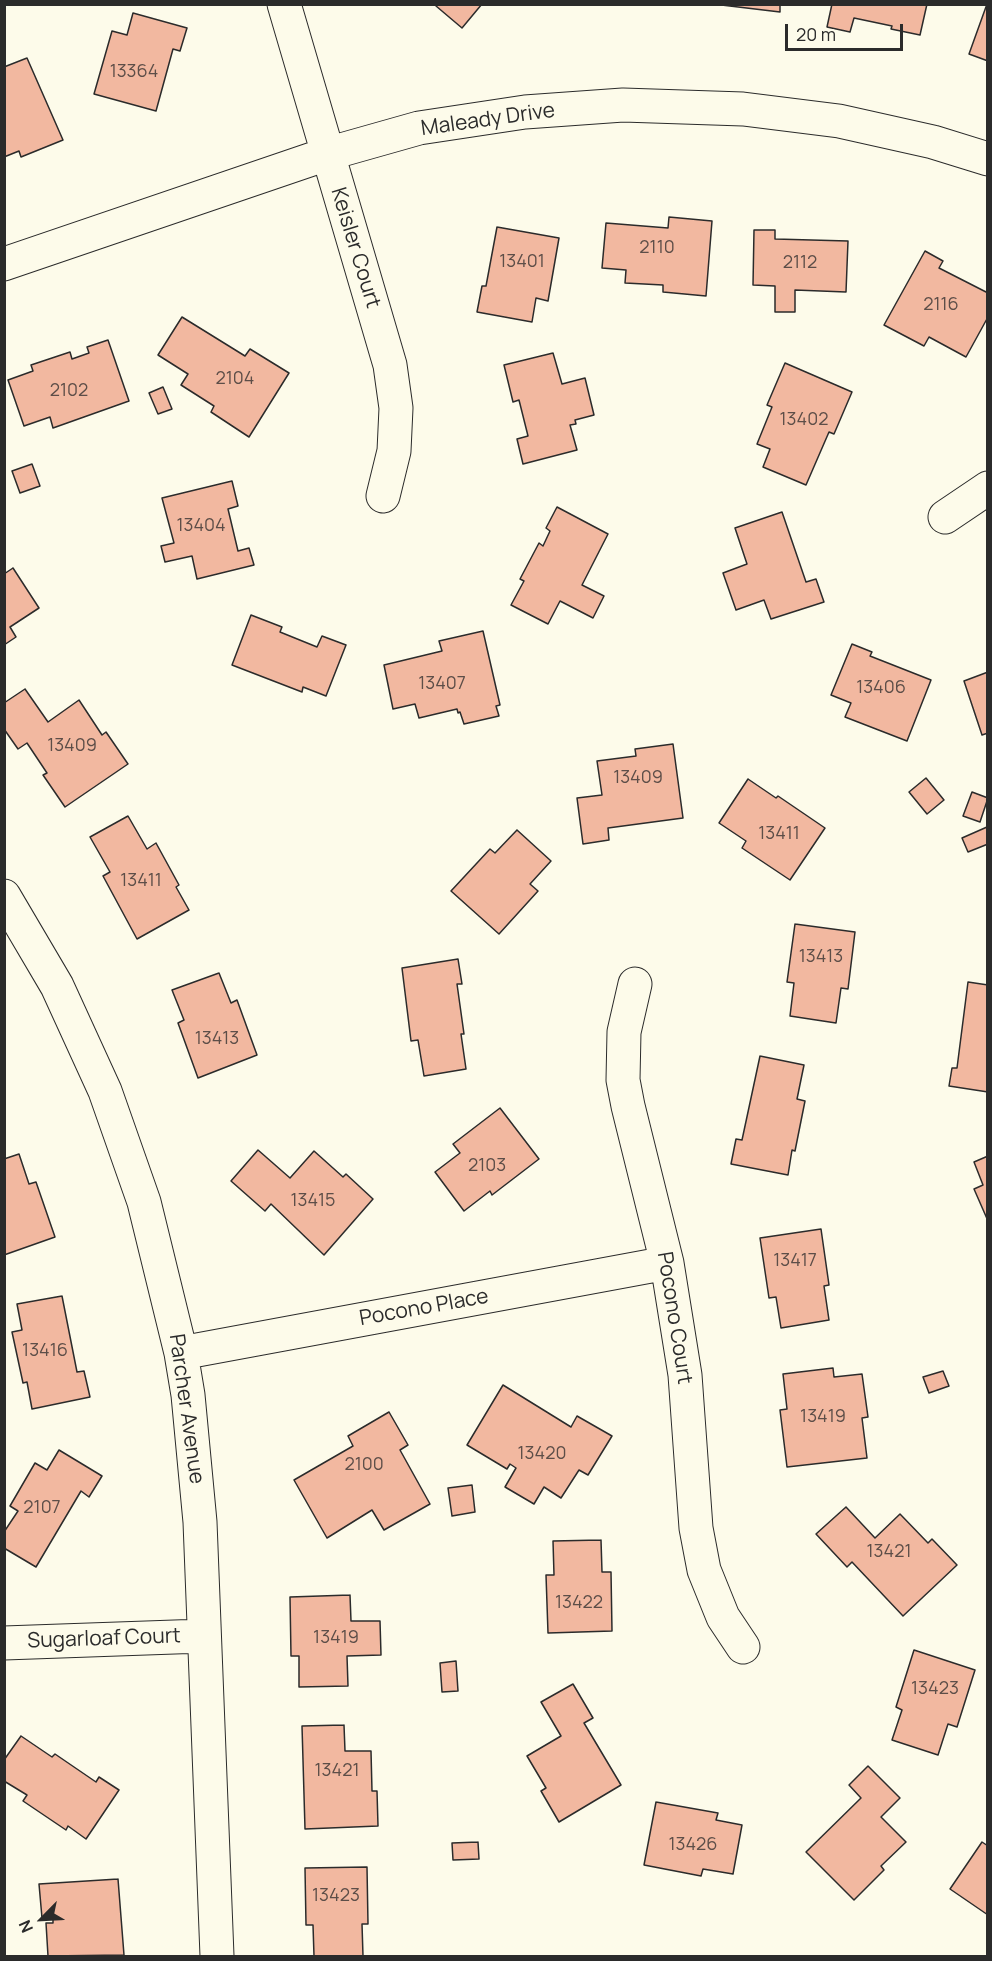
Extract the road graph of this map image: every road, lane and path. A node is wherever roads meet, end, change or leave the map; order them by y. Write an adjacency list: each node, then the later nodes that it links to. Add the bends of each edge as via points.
1 (284, 4): 2 (street, Keisler Court)
2 (327, 154): 3 (street, Maleady Drive, via 419,128 525,112 622,105 743,109 839,121 933,142); 4 (street, Maleady Drive); 6 (street, Keisler Court, via 390,365 396,408 394,451)
3 (987, 159)
4 (4, 264)
5 (987, 488): 7 (street)
6 (383, 495)
7 (945, 517)
8 (4, 897): 11 (street, Parcher Avenue, via 57,986 105,1091 144,1202)
9 (635, 984): 10 (street, Pocono Court, via 624,1032 623,1080)
10 (667, 1263): 11 (street, Pocono Place); 14 (street, Pocono Court, via 685,1375 696,1528 704,1570 723,1617)
11 (181, 1353): 12 (street, Parcher Avenue, via 200,1522)
12 (203, 1636): 13 (street, Sugarloaf Court); 15 (street, Parcher Avenue)
13 (4, 1643)
14 (743, 1647)
15 (217, 1956)

